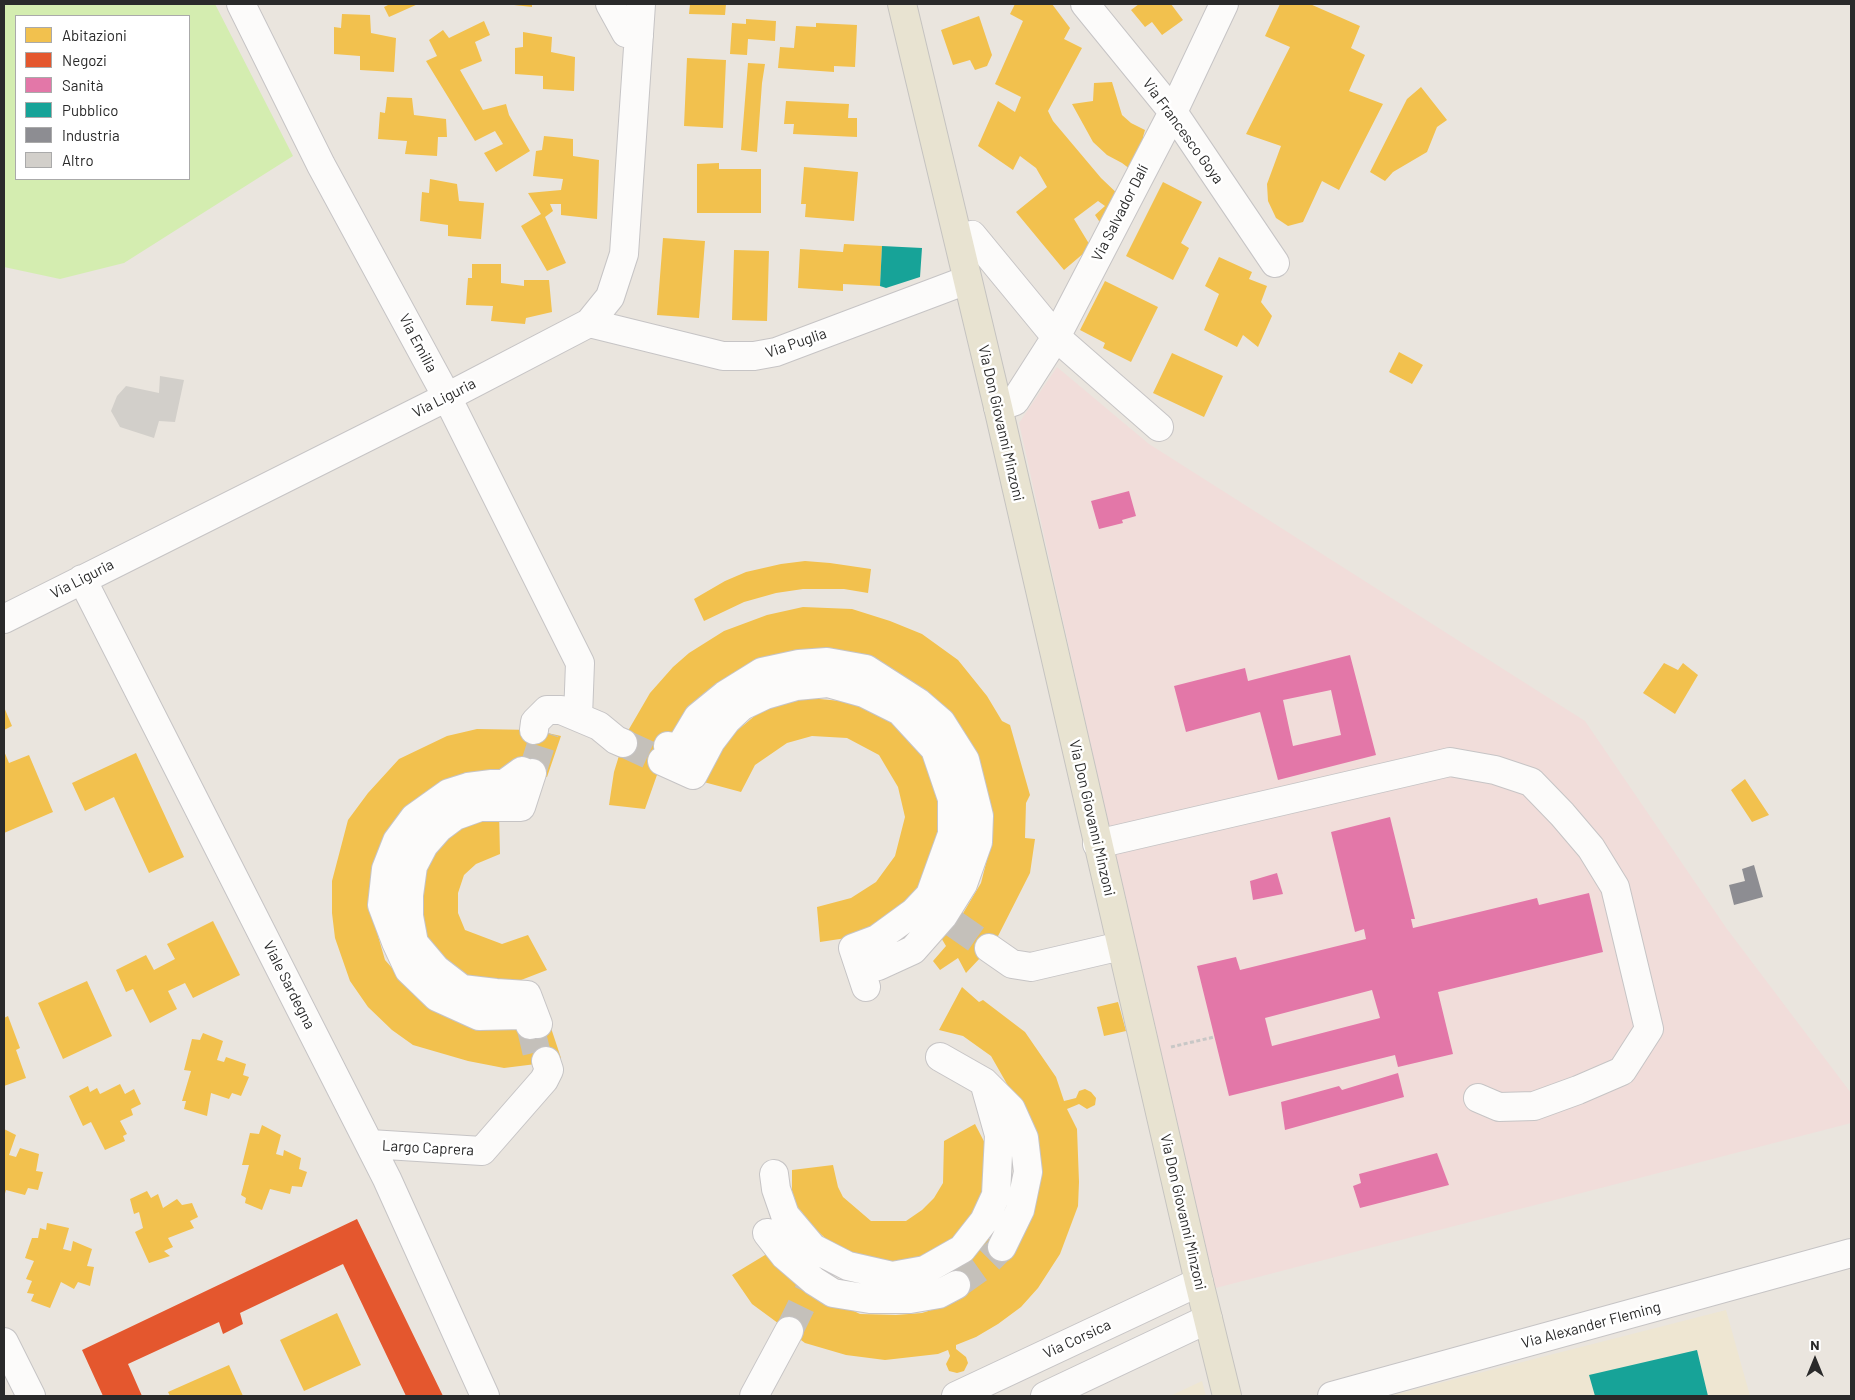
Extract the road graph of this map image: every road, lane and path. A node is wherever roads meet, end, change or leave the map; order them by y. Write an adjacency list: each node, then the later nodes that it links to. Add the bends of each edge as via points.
1 (241, 4): 14 (street, Via Emilia, via 321,165)
2 (610, 4): 7 (street, via 626,33)
3 (641, 4): 7 (street, Via Liguria)
4 (902, 4): 9 (main road, Via Don Giovanni Minzoni)
5 (1085, 4): 8 (street, Via Francesco Goya)
6 (1224, 4): 8 (street, Via Salvador Dalí)
7 (639, 36): 12 (street, Via Liguria, via 624,254 610,297)
8 (1173, 112): 10 (street, Via Francesco Goya); 13 (street, Via Salvador Dalí)
9 (959, 239): 11 (main road, Via Don Giovanni Minzoni); 13 (street, via 972,235)
10 (1275, 263)
11 (967, 280): 12 (street, Via Puglia, via 776,352 754,356 723,356); 15 (main road, Via Don Giovanni Minzoni)
12 (589, 323): 14 (street, Via Liguria)
13 (1056, 337): 15 (street, Via Salvador Dalí, via 1015,401); 16 (street)
14 (447, 397): 17 (street, Via Liguria); 19 (street, Via Emilia, via 580,663)
15 (998, 407): 24 (main road, Via Don Giovanni Minzoni)
16 (1159, 427)
17 (82, 579): 18 (street, Via Liguria); 35 (street, Viale Sardegna)
18 (4, 619)
19 (589, 722): 20 (street, via 561,710); 21 (street, via 616,740)
20 (542, 724)
21 (626, 735)
22 (665, 753): 27 (street, via 677,752 698,717 725,695 762,672 799,664 827,662 866,669 919,703 941,722 965,760 979,816 978,842 963,884 913,950 878,966)
23 (527, 772): 28 (street, via 504,784 468,787 449,793 414,818 397,841 386,869 382,905 409,970 438,997 479,1016 522,1015)
24 (1097, 844): 25 (main road, Via Don Giovanni Minzoni); 34 (street, via 1450,762 1495,770 1531,782 1590,848 1615,887 1649,1029 1622,1071 1578,1090 1534,1106 1499,1107)
25 (1121, 946): 26 (street, via 1031,967 1012,964); 41 (main road, Via Don Giovanni Minzoni)
26 (989, 948)
27 (860, 968)
28 (534, 1024)
29 (1214, 1037): 30 (path)
30 (1171, 1047)
31 (940, 1057): 33 (street)
32 (543, 1068): 35 (street, Largo Caprera, via 482,1151)
33 (984, 1082): 38 (street, via 1010,1109 1024,1138 1028,1172 1020,1210); 40 (street, via 999,1135 996,1195 984,1221 962,1249 925,1270 892,1276 848,1266)
34 (1478, 1098)
35 (370, 1144): 48 (street, Viale Sardegna)
36 (774, 1174): 40 (street, via 785,1214 814,1248)
37 (767, 1233): 42 (street)
38 (1002, 1247)
39 (1851, 1253): 53 (street, Via Alexander Fleming)
40 (829, 1256): 42 (street)
41 (1199, 1282): 44 (main road, Via Don Giovanni Minzoni); 50 (street, Via Corsica)
42 (811, 1285): 43 (street, via 833,1293 870,1299 910,1299 939,1294)
43 (956, 1285)
44 (1208, 1319): 51 (street); 52 (main road, Via Don Giovanni Minzoni)
45 (789, 1331): 49 (street)
46 (4, 1342): 47 (street)
47 (31, 1396)
48 (485, 1396)
49 (754, 1396)
50 (956, 1396)
51 (1046, 1396)
52 (1228, 1396)
53 (1332, 1396)

